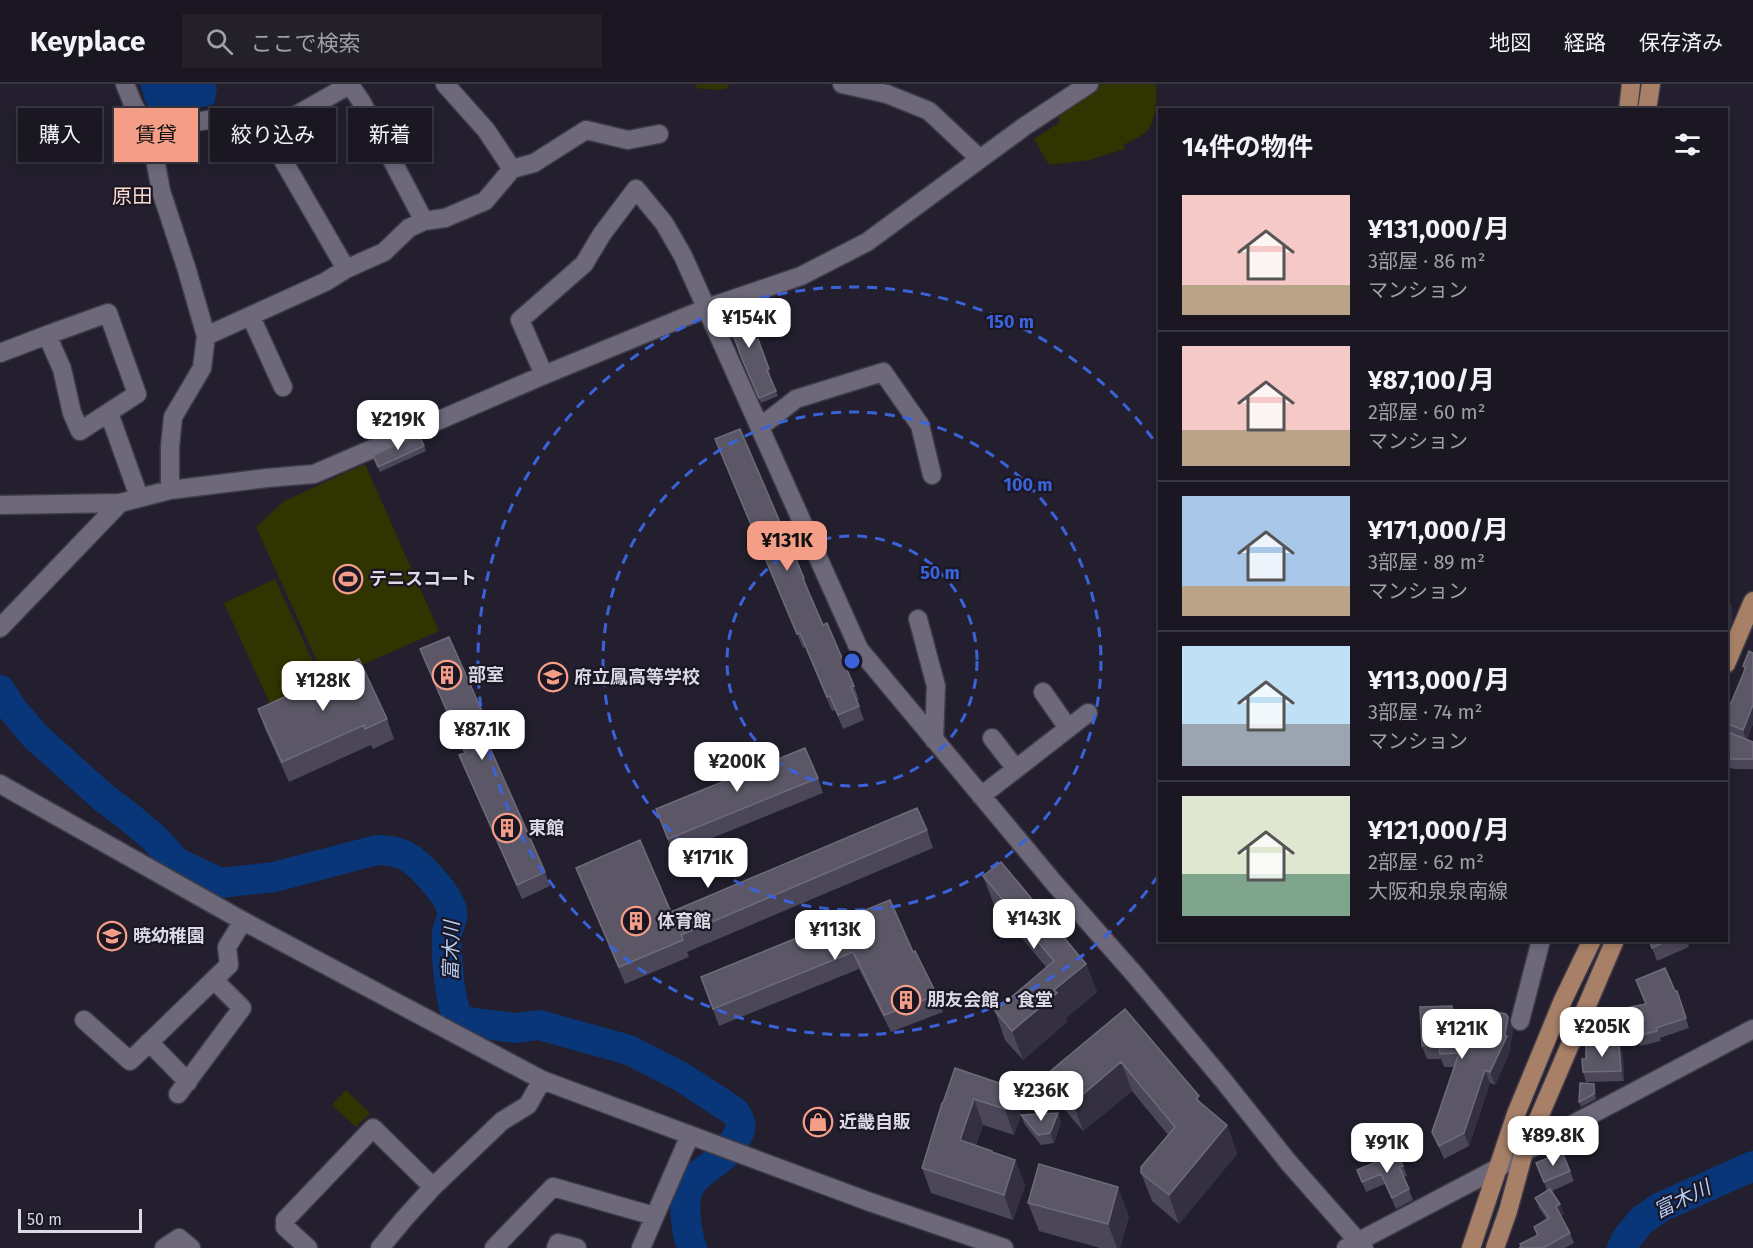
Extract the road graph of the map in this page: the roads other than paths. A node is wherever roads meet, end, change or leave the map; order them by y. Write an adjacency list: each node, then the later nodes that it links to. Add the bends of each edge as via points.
1 (125, 84): 8 (street)
2 (445, 84): 16 (street, via 486,130)
3 (842, 84): 13 (street, via 887,94 929,111)
4 (1089, 84): 13 (street)
5 (1631, 84): 10 (main road)
6 (1651, 84): 11 (main road)
7 (343, 86): 9 (street); 17 (street, via 361,101)
8 (135, 108)
9 (307, 108)
10 (1628, 108)
11 (1647, 108)
12 (659, 134): 16 (street, via 628,140 586,130 534,163)
13 (980, 159): 19 (street, via 867,242 801,276)
14 (156, 162): 22 (street)
15 (283, 162): 18 (street)
16 (512, 169): 17 (street, via 485,201 445,218)
17 (424, 221): 18 (street, via 409,228 384,252)
18 (346, 269): 20 (street)
19 (707, 308): 24 (street); 24 (street, via 674,238 636,189 584,264 520,320); 27 (street)
20 (251, 317): 22 (street); 25 (street)
21 (47, 335): 23 (street); 26 (street, via 62,369 80,431); 26 (street, via 108,313 137,393)
22 (206, 336): 29 (street, via 202,368 173,417)
23 (1, 350)
24 (544, 375): 29 (street, via 314,474)
25 (283, 387)
26 (109, 413): 30 (street)
27 (760, 427): 28 (street, via 796,399 883,372 920,425); 41 (street, via 859,649)
28 (932, 475)
29 (170, 489): 30 (street)
30 (139, 497): 31 (street)
31 (120, 503): 32 (street); 35 (street)
32 (0, 505)
33 (1753, 601): 36 (main road)
34 (918, 619): 41 (street, via 936,686)
35 (0, 627)
36 (1728, 659)
37 (1043, 692): 39 (street)
38 (1088, 713): 39 (street)
39 (1068, 728): 42 (street)
40 (992, 738): 42 (street)
41 (934, 740): 44 (street)
42 (1016, 769): 44 (street)
43 (0, 784): 45 (street)
44 (981, 796): 61 (street, via 1223,1080)
45 (243, 921): 49 (street, via 227,947 229,965); 54 (street)
46 (1540, 942): 51 (street)
47 (1591, 942): 57 (main road, via 1524,1093)
48 (1614, 942): 56 (main road)
49 (214, 980): 53 (street); 53 (street, via 242,1008 183,1088)
50 (84, 1020): 53 (street, via 130,1062)
51 (1520, 1021)
52 (1753, 1029): 56 (street)
53 (149, 1042)
54 (542, 1080): 55 (street); 58 (street, via 528,1105 502,1121)
55 (690, 1135): 59 (street); 60 (street)
56 (1524, 1152): 57 (street); 72 (main road)
57 (1498, 1168): 61 (street); 71 (main road)
58 (433, 1187): 64 (street, via 373,1128 285,1220 285,1227); 65 (street)
59 (654, 1216): 66 (street, via 553,1187); 69 (street)
60 (978, 1244): 70 (street)
61 (1356, 1246)
62 (164, 1248): 63 (street, via 179,1238)
63 (191, 1248)
64 (308, 1248)
65 (380, 1248)
66 (494, 1248)
67 (556, 1248): 68 (street, via 558,1243)
68 (578, 1248)
69 (641, 1248)
70 (1004, 1248)
71 (1471, 1248)
72 (1495, 1248)

